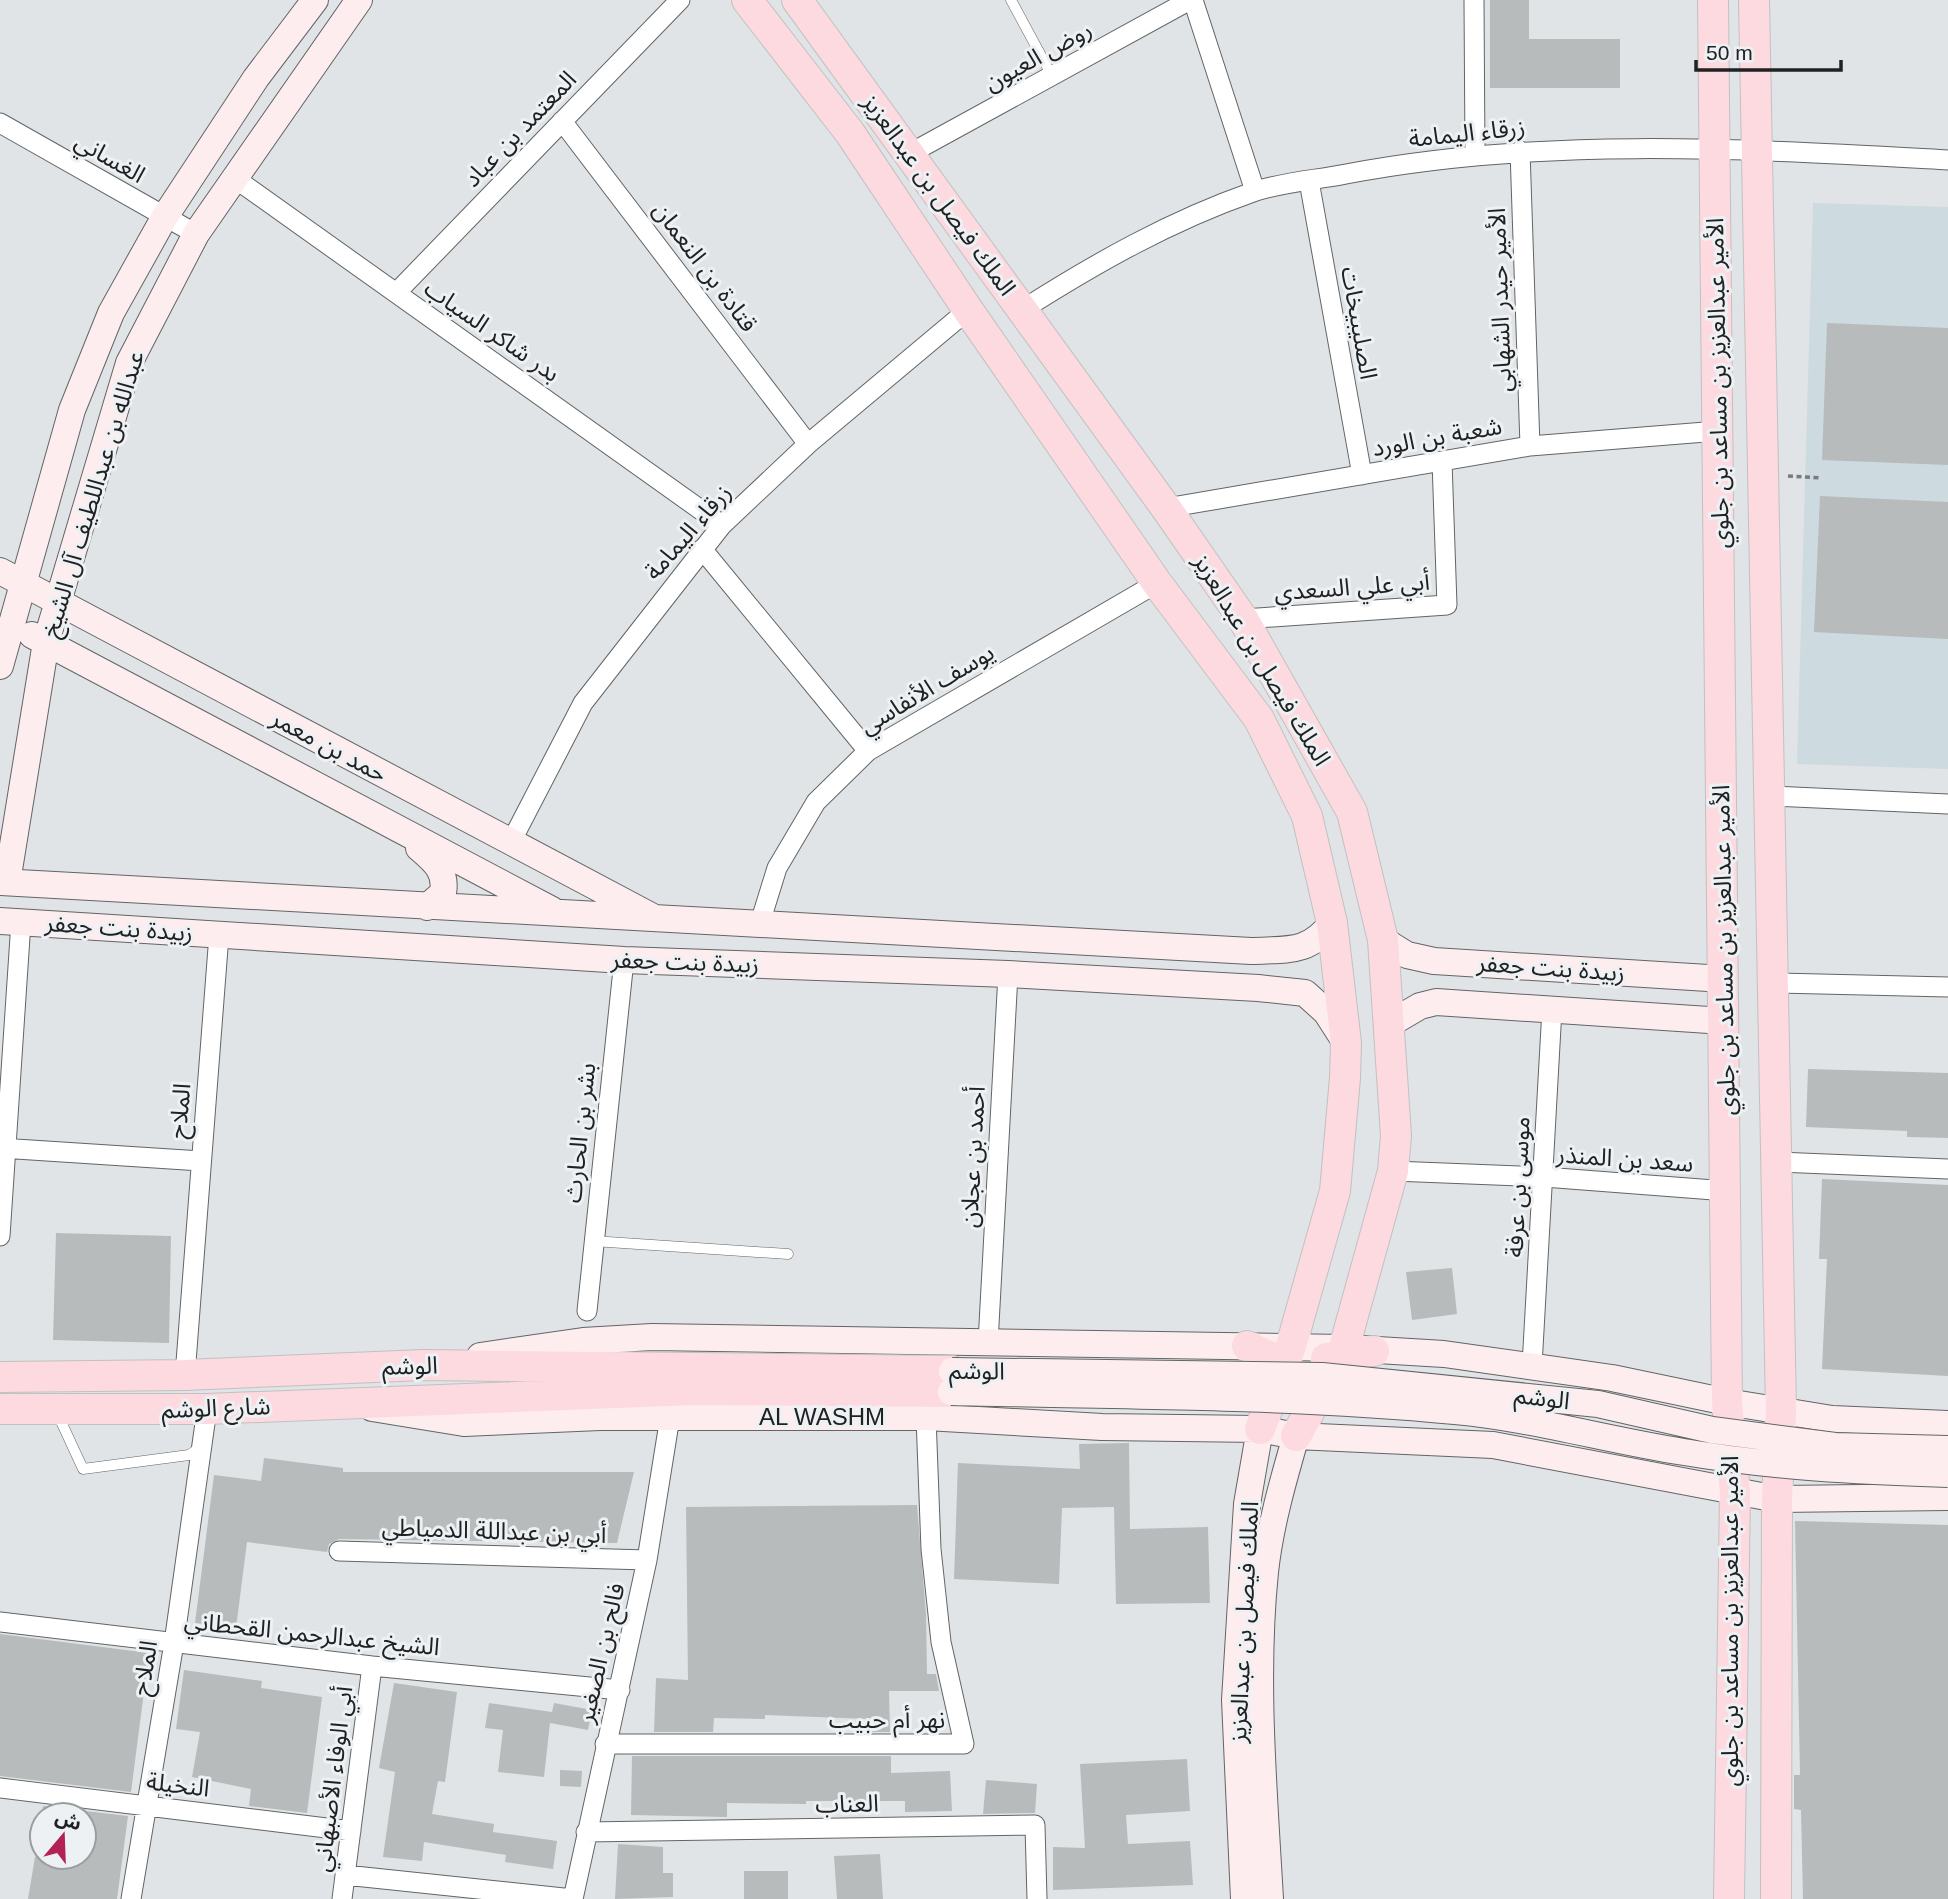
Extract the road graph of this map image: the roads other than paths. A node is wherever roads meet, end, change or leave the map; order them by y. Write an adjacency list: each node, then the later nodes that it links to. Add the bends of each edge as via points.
1 (315, 0): 23 (street, عبدالله بن عبداللطيف آل الشيخ, via 256,78)
2 (359, 0): 20 (street, عبدالله بن عبداللطيف آل الشيخ)
3 (680, 0): 12 (street, المعتمد بن عباد)
4 (747, 0): 26 (main road, الملك فيصل بن عبدالعزيز, via 850,133)
5 (797, 0): 17 (main road, الملك فيصل بن عبدالعزيز)
6 (1012, 0): 11 (lane)
7 (1192, 0): 11 (street, روض العيون); 22 (street)
8 (1474, 0): 18 (street)
9 (1713, 0): 14 (main road, الأمير عبدالعزيز بن مساعد بن جلوي)
10 (1754, 0): 15 (main road, الأمير عبدالعزيز بن مساعد بن جلوي)
11 (1052, 76): 17 (street, روض العيون)
12 (562, 121): 25 (street, المعتمد بن عباد); 29 (street, قتادة بن النعمان)
13 (0, 123): 23 (street, الغساني)
14 (1716, 148): 15 (street, زرقاء اليمامة); 16 (street, زرقاء اليمامة); 28 (main road, الأمير عبدالعزيز بن مساعد بن جلوي)
15 (1757, 150): 19 (street, زرقاء اليمامة); 44 (main road, الأمير عبدالعزيز بن مساعد بن جلوي)
16 (1520, 151): 18 (street, زرقاء اليمامة); 30 (street, الأمير حيدر الشهابي)
17 (909, 154): 27 (main road, الملك فيصل بن عبدالعزيز)
18 (1475, 156): 21 (street, زرقاء اليمامة, via 1384,166)
19 (1948, 160)
20 (233, 177): 24 (street, عبدالله بن عبداللطيف آل الشيخ); 25 (street, بدر شاكر السياب)
21 (1309, 181): 22 (street, زرقاء اليمامة); 32 (street, الصليبيخات)
22 (1255, 191): 27 (street, زرقاء اليمامة, via 1166,227 1095,263)
23 (164, 218): 24 (street, الغساني); 36 (street, عبدالله بن عبداللطيف آل الشيخ, via 111,313)
24 (196, 234): 38 (street, عبدالله بن عبداللطيف آل الشيخ, via 129,363)
25 (396, 293): 34 (street, بدر شاكر السياب)
26 (968, 310): 29 (street, زرقاء اليمامة); 37 (main road, الملك فيصل بن عبدالعزيز)
27 (1022, 310): 33 (main road, الملك فيصل بن عبدالعزيز)
28 (1718, 431): 30 (street, شعبة بن الورد); 64 (main road, الأمير عبدالعزيز بن مساعد بن جلوي)
29 (808, 444): 34 (street, زرقاء اليمامة)
30 (1530, 446): 31 (street, شعبة بن الورد)
31 (1442, 461): 32 (street, شعبة بن الورد); 39 (street, أبي علي السعدي, via 1447,605)
32 (1362, 475): 33 (street, شعبة بن الورد)
33 (1166, 508): 39 (main road, الملك فيصل بن عبدالعزيز)
34 (722, 525): 35 (street, زرقاء اليمامة)
35 (702, 549): 43 (street); 47 (street, زرقاء اليمامة, via 583,703)
36 (11, 577): 38 (street, حمد بن معمر); 40 (street, عبدالله بن عبداللطيف آل الشيخ)
37 (1157, 583): 43 (street, يوسف الأنفاسي); 54 (main road, الملك فيصل بن عبدالعزيز, via 1259,719 1307,816)
38 (60, 603): 41 (street, عبدالله بن عبداللطيف آل الشيخ); 47 (street, حمد بن معمر)
39 (1243, 619): 57 (main road, الملك فيصل بن عبدالعزيز, via 1352,812)
40 (6, 621): 41 (street, حمد بن معمر); 42 (street, عبدالله بن عبداللطيف آل الشيخ)
41 (46, 642): 46 (street, حمد بن معمر); 48 (street, عبدالله بن عبداللطيف آل الشيخ)
42 (0, 666)
43 (868, 751): 55 (street, يوسف الأنفاسي, via 816,802 777,868)
44 (1769, 796): 45 (street); 65 (main road, الأمير عبدالعزيز بن مساعد بن جلوي)
45 (1948, 804)
46 (397, 828): 50 (street, via 438,864 443,876 443,893); 51 (street, حمد بن معمر)
47 (510, 842): 52 (street, حمد بن معمر)
48 (4, 882): 49 (street, زبيدة بنت جعفر)
49 (319, 900): 50 (street, زبيدة بنت جعفر); 58 (street, via 340,907 345,916 338,934)
50 (420, 906): 51 (street, زبيدة بنت جعفر); 59 (street, via 395,911 387,926 397,941)
51 (560, 915): 52 (street, زبيدة بنت جعفر)
52 (659, 920): 55 (street, زبيدة بنت جعفر)
53 (11, 922): 56 (street, زبيدة بنت جعفر); 73 (street)
54 (1332, 923): 60 (street, زبيدة بنت جعفر, via 1320,939 1303,948); 72 (main road, الملك فيصل بن عبدالعزيز)
55 (759, 926): 60 (street, زبيدة بنت جعفر)
56 (219, 935): 58 (street, زبيدة بنت جعفر); 74 (street, الملاح)
57 (1383, 940): 62 (street, زبيدة بنت جعفر, via 1407,956); 71 (main road, الملك فيصل بن عبدالعزيز)
58 (319, 941): 59 (street, زبيدة بنت جعفر)
59 (417, 947): 61 (street, زبيدة بنت جعفر)
60 (1251, 950): 67 (street, via 1269,958 1274,968 1268,984)
61 (624, 960): 63 (street, زبيدة بنت جعفر); 81 (street, بشر بن الحارث)
62 (1461, 962): 64 (street, زبيدة بنت جعفر); 68 (street, via 1450,965 1441,981 1448,997)
63 (1008, 974): 67 (street, زبيدة بنت جعفر); 84 (street, أحمد بن عجلان)
64 (1724, 979): 70 (main road, الأمير عبدالعزيز بن مساعد بن جلوي)
65 (1773, 983): 66 (street); 75 (main road, الأمير عبدالعزيز بن مساعد بن جلوي)
66 (1948, 987)
67 (1258, 988): 72 (street, زبيدة بنت جعفر, via 1305,993 1326,1012)
68 (1461, 1003): 69 (street, زبيدة بنت جعفر); 71 (street, زبيدة بنت جعفر, via 1428,1004)
69 (1552, 1009): 70 (street, زبيدة بنت جعفر); 78 (street, موسى بن عرفة)
70 (1724, 1021): 79 (main road, الأمير عبدالعزيز بن مساعد بن جلوي)
71 (1391, 1023): 77 (main road, الملك فيصل بن عبدالعزيز)
72 (1346, 1043): 88 (main road, الملك فيصل بن عبدالعزيز, via 1335,1191)
73 (2, 1148): 74 (street); 80 (street)
74 (201, 1161): 91 (street, الملاح)
75 (1776, 1162): 76 (street); 100 (main road, الأمير عبدالعزيز بن مساعد بن جلوي)
76 (1948, 1169)
77 (1393, 1171): 78 (street, سعد بن المنذر); 87 (main road, الملك فيصل بن عبدالعزيز)
78 (1544, 1177): 79 (street, سعد بن المنذر); 90 (street, موسى بن عرفة)
79 (1727, 1191): 95 (main road, الأمير عبدالعزيز بن مساعد بن جلوي)
80 (0, 1236)
81 (592, 1241): 82 (lane); 83 (street, بشر بن الحارث)
82 (788, 1254)
83 (587, 1311)
84 (988, 1343): 85 (street); 89 (street, via 652,1336 583,1341)
85 (1106, 1343): 86 (street); 104 (street, via 1120,1345 1137,1356 1149,1373 1150,1387 1147,1401 1129,1422)
86 (1248, 1346): 88 (main road)
87 (1353, 1351): 88 (main road); 90 (street, الوشم, via 1444,1354); 106 (main road, الملك فيصل بن عبدالعزيز); 107 (street, via 1339,1378 1338,1409 1345,1423)
88 (1289, 1364): 105 (main road, الملك فيصل بن عبدالعزيز); 106 (main road, via 1300,1409)
89 (423, 1365): 91 (main road, الوشم); 93 (main road, الوشم)
90 (1532, 1367): 95 (street, الوشم)
91 (185, 1375): 92 (main road, الوشم)
92 (0, 1377)
93 (952, 1381): 94 (main road, الوشم); 109 (street, الوشم, bridge, via 1322,1376 1598,1404 1712,1430 1835,1446); 110 (street, الوشم, bridge, via 1457,1411 1783,1466)
94 (432, 1400): 96 (main road, شارع الوشم)
95 (1727, 1402): 100 (street, الوشم); 111 (main road, الأمير عبدالعزيز بن مساعد بن جلوي)
96 (349, 1403): 98 (main road, شارع الوشم); 101 (street, AL WASHM, via 464,1423)
97 (0, 1409): 99 (main road, شارع الوشم)
98 (208, 1409): 99 (main road, شارع الوشم); 108 (street, الملاح)
99 (57, 1411): 108 (lane, via 83,1469 188,1455)
100 (1780, 1412): 103 (street, الوشم); 113 (main road, الأمير عبدالعزيز بن مساعد بن جلوي)
101 (670, 1417): 102 (street, AL WASHM); 115 (street, فالح بن الصغير)
102 (926, 1417): 104 (street, AL WASHM); 120 (street, نهر أم حبيب, via 931,1549 941,1642 964,1744)
103 (1948, 1424)
104 (1102, 1427): 105 (street, AL WASHM)
105 (1260, 1429): 106 (street, AL WASHM); 130 (street, الملك فيصل بن عبدالعزيز, via 1247,1504 1235,1700)
106 (1296, 1436): 107 (street); 131 (street, الملك فيصل بن عبدالعزيز, via 1277,1501 1265,1572 1261,1672)
107 (1371, 1440): 111 (street, via 1493,1445)
108 (203, 1445): 117 (street, الملاح)
109 (1948, 1449)
110 (1948, 1474)
111 (1735, 1493): 113 (street); 132 (main road, الأمير عبدالعزيز بن مساعد بن جلوي)
112 (1948, 1497): 113 (street)
113 (1777, 1499): 133 (main road, الأمير عبدالعزيز بن مساعد بن جلوي)
114 (339, 1551): 115 (street, أبي بن عبداللة الدمياطي)
115 (647, 1560): 119 (street, فالح بن الصغير)
116 (0, 1622): 117 (street, الشيخ عبدالرحمن القحطاني)
117 (174, 1643): 118 (street, الشيخ عبدالرحمن القحطاني); 122 (street, الملاح)
118 (372, 1666): 119 (street, الشيخ عبدالرحمن القحطاني); 123 (street, أبي الوفاء الأصبهاني)
119 (620, 1690): 120 (street, فالح بن الصغير)
120 (605, 1744): 124 (street, فالح بن الصغير)
121 (0, 1788): 122 (street, النخيلة)
122 (146, 1805): 123 (street, النخيلة); 126 (street, الملاح)
123 (351, 1831): 125 (street, أبي الوفاء الأصبهاني)
124 (586, 1832): 128 (street, فالح بن الصغير); 129 (street, العناب, via 1035,1825)
125 (345, 1875): 127 (street, أبي الوفاء الأصبهاني); 128 (street)
126 (131, 1899)
127 (342, 1899)
128 (573, 1899)
129 (1037, 1899)
130 (1244, 1899)
131 (1270, 1899)
132 (1728, 1899)
133 (1776, 1899)

